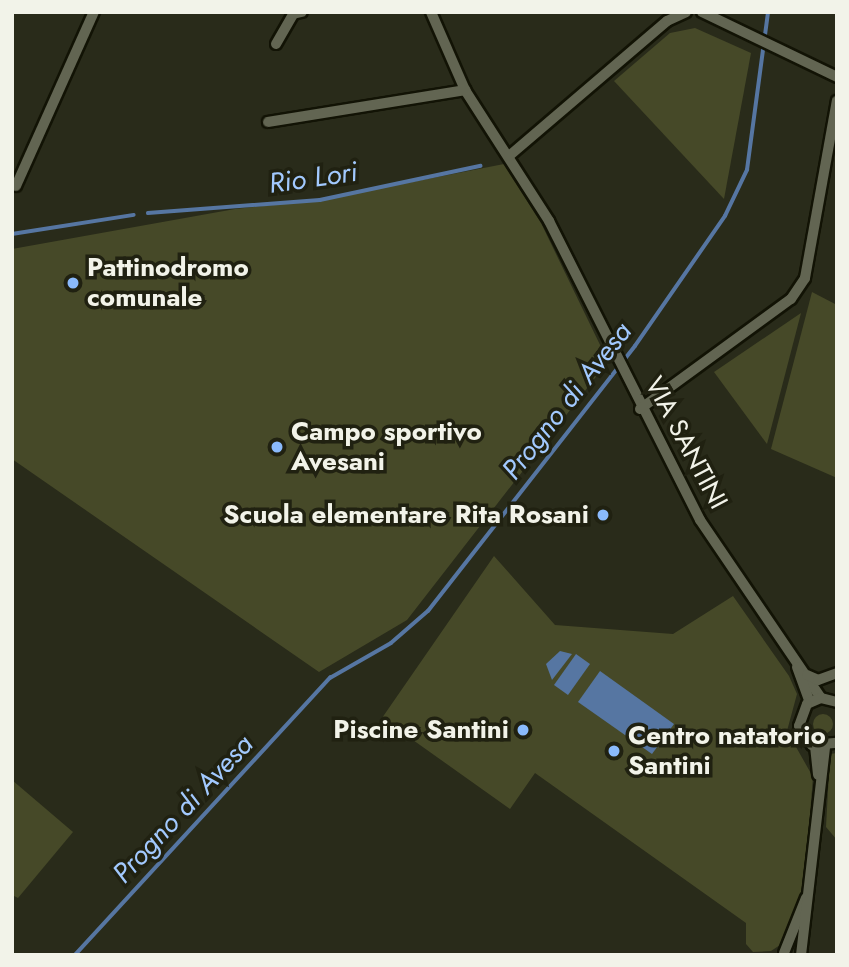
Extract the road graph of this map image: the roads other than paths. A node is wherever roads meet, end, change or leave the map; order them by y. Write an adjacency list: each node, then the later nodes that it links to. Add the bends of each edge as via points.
1 (94, 12): 12 (street)
2 (302, 12): 6 (street, via 293,14)
3 (430, 12): 8 (street, VIA SANTINI)
4 (686, 12): 11 (street, via 667,22)
5 (702, 12): 7 (street)
6 (276, 44)
7 (837, 77)
8 (465, 90): 10 (street); 11 (street, VIA SANTINI)
9 (837, 101): 13 (street, via 805,278 791,299)
10 (268, 122)
11 (509, 156): 13 (street, VIA SANTINI, via 549,221)
12 (16, 186)
13 (640, 408): 14 (street, VIA SANTINI, via 700,520)
14 (796, 664): 16 (street, VIA SANTINI); 18 (street, VIA SANTINI)
15 (837, 673): 16 (street, via 818,680)
16 (806, 675): 18 (street, VIA SANTINI)
17 (837, 688): 18 (street)
18 (824, 700): 20 (street, via 802,710 799,726 806,740)
19 (837, 743): 20 (street)
20 (820, 746): 21 (street)
21 (810, 885): 22 (street); 23 (street)
22 (785, 954)
23 (801, 955)

